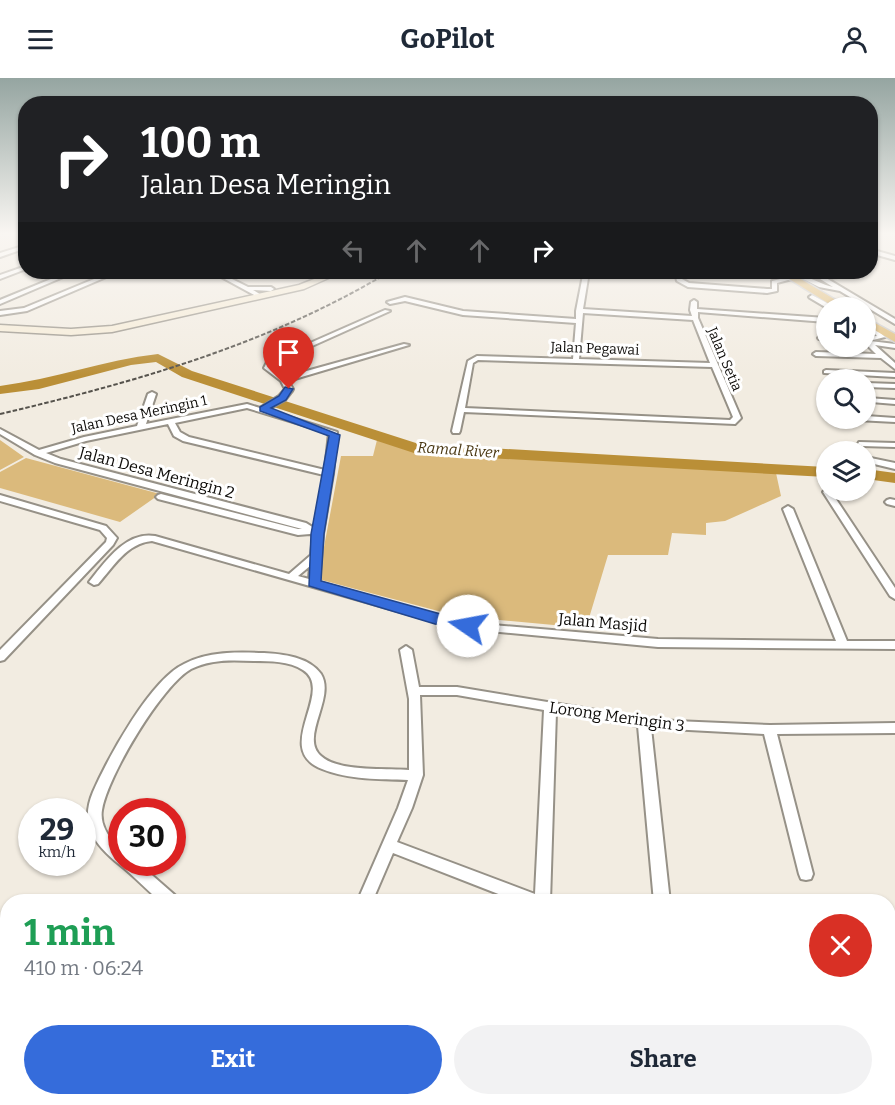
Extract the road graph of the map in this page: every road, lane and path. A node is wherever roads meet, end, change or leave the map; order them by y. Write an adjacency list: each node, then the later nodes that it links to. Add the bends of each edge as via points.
1 (53, 280): 21 (street)
2 (96, 280): 26 (street, via 26,310)
3 (230, 280): 12 (street)
4 (306, 280): 13 (street)
5 (320, 280): 14 (street)
6 (585, 280): 25 (street)
7 (679, 280): 8 (street, via 688,285 766,291 775,290 774,282)
8 (781, 280)
9 (801, 280): 17 (highway)
10 (804, 280): 18 (street)
11 (823, 280): 19 (street)
12 (244, 287): 13 (street); 14 (street); 15 (street, via 244,294)
13 (271, 289): 14 (street)
14 (257, 294): 15 (street); 34 (street, via 97,331)
15 (239, 296): 32 (street, via 101,326)
16 (812, 297): 20 (street)
17 (833, 297)
18 (835, 297)
19 (838, 297)
20 (816, 298)
21 (0, 302)
22 (390, 302): 31 (street, via 405,299 463,313)
23 (694, 310): 25 (street); 28 (street); 44 (street, Jalan Setia)
24 (387, 311): 48 (street, via 267,365)
25 (579, 311): 31 (street)
26 (0, 313)
27 (876, 314): 30 (street)
28 (816, 319)
29 (876, 319): 35 (highway)
30 (893, 320)
31 (579, 321): 43 (street)
32 (0, 323)
33 (876, 327): 36 (highway)
34 (0, 328)
35 (895, 330)
36 (895, 339)
37 (876, 343): 39 (street)
38 (406, 345): 48 (street)
39 (895, 346)
40 (876, 351): 42 (street)
41 (876, 354): 42 (street)
42 (879, 354): 45 (street)
43 (576, 359): 44 (street, Jalan Pegawai); 55 (street, Jalan Pegawai, via 477,358 470,362)
44 (712, 365): 55 (street, Jalan Setia, via 737,418 732,422)
45 (895, 367)
46 (876, 374): 47 (street)
47 (895, 375)
48 (284, 380): 54 (street, via 289,389)
49 (876, 383): 50 (street)
50 (895, 384)
51 (152, 393): 59 (street)
52 (876, 400): 53 (street)
53 (895, 402)
54 (267, 406): 58 (street, Jalan Desa Meringin 1, via 247,406); 67 (street, via 333,432)
55 (461, 410): 61 (street)
56 (876, 419): 57 (street)
57 (895, 420)
58 (170, 421): 59 (street, Jalan Desa Meringin 1); 67 (street, via 177,434 186,439)
59 (141, 427): 64 (street, Jalan Desa Meringin 1)
60 (0, 431): 64 (street, Jalan Desa Meringin 2)
61 (456, 431)
62 (876, 444): 63 (street)
63 (895, 445)
64 (38, 453): 72 (street, Jalan Desa Meringin 2, via 303,525)
65 (876, 462): 66 (street)
66 (895, 466)
67 (329, 474): 72 (street)
68 (161, 497): 72 (street, Jalan Desa Meringin 2, via 298,532)
69 (0, 498): 81 (street, via 103,528 112,538)
70 (833, 501): 77 (street)
71 (788, 509): 78 (street)
72 (314, 532): 73 (street)
73 (316, 556): 74 (street); 76 (street)
74 (291, 577): 75 (street, Jalan Masjid, via 142,538 131,542); 76 (street, Jalan Masjid)
75 (94, 582)
76 (314, 583): 78 (street, Jalan Masjid, via 468,626 658,643)
77 (895, 596)
78 (843, 644): 79 (street, Jalan Masjid)
79 (895, 645)
80 (406, 650): 82 (street)
81 (0, 657)
82 (413, 691): 83 (street, Lorong Meringin 3, via 457,691); 87 (street)
83 (550, 707): 84 (street, Lorong Meringin 3); 95 (street)
84 (644, 723): 86 (street, Lorong Meringin 3); 96 (street)
85 (895, 728): 86 (street, Lorong Meringin 3)
86 (770, 729): 90 (street)
87 (416, 775): 88 (street); 89 (street, via 338,769 315,760 309,750 309,737 319,689 310,669 278,660 205,660 167,683 136,727 98,795 94,813)
88 (388, 845): 93 (street); 94 (street)
89 (108, 847)
90 (806, 874)
91 (142, 876): 92 (street)
92 (163, 894)
93 (367, 894)
94 (519, 894)
95 (540, 894)
96 (661, 894)

